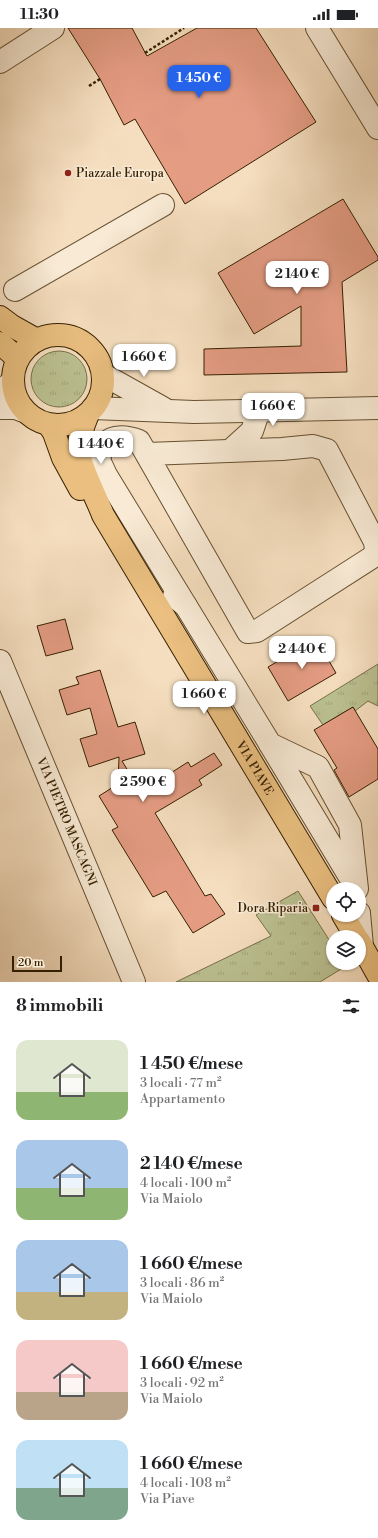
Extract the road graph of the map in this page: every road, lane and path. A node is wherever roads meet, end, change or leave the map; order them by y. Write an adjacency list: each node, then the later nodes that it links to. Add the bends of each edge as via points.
1 (53, 28): 5 (street)
2 (184, 28): 4 (path)
3 (317, 28): 8 (street)
4 (145, 53)
5 (0, 62)
6 (100, 79): 7 (path)
7 (89, 86)
8 (378, 128)
9 (163, 205): 10 (street)
10 (15, 290)
11 (0, 317): 12 (main road)
12 (37, 340): 14 (main road, via 26,347); 15 (main road, via 53,335 67,335 81,340 96,354)
13 (0, 343): 14 (main road)
14 (18, 359): 16 (main road)
15 (104, 375): 19 (street); 21 (main road, via 98,403)
16 (7, 386): 22 (main road, via 13,387 18,401)
17 (0, 408): 22 (street, via 16,408)
18 (378, 408): 20 (street)
19 (168, 410): 20 (street); 21 (street)
20 (259, 410): 24 (street, via 252,431)
21 (91, 411): 23 (main road, via 76,422); 26 (main road, VIA PIAVE, via 81,430 78,444 80,456)
22 (26, 412): 23 (main road, via 36,420)
23 (49, 425): 26 (main road, VIA PIAVE, via 63,458 84,496)
24 (230, 451): 25 (street); 25 (street, via 313,446 327,450 375,542 374,556 257,631 248,632)
25 (146, 454): 28 (street, via 139,441 128,437 115,438 105,444 99,460)
26 (103, 514): 27 (main road, VIA PIAVE)
27 (133, 563): 28 (street); 33 (main road, VIA PIAVE)
28 (186, 606): 30 (street)
29 (0, 661): 36 (street, VIA PIETRO MASCAGNI)
30 (270, 744): 31 (street); 32 (street, via 318,767 350,826)
31 (353, 882)
32 (356, 882)
33 (326, 886)
34 (366, 952): 35 (main road)
35 (378, 975)
36 (134, 982)

